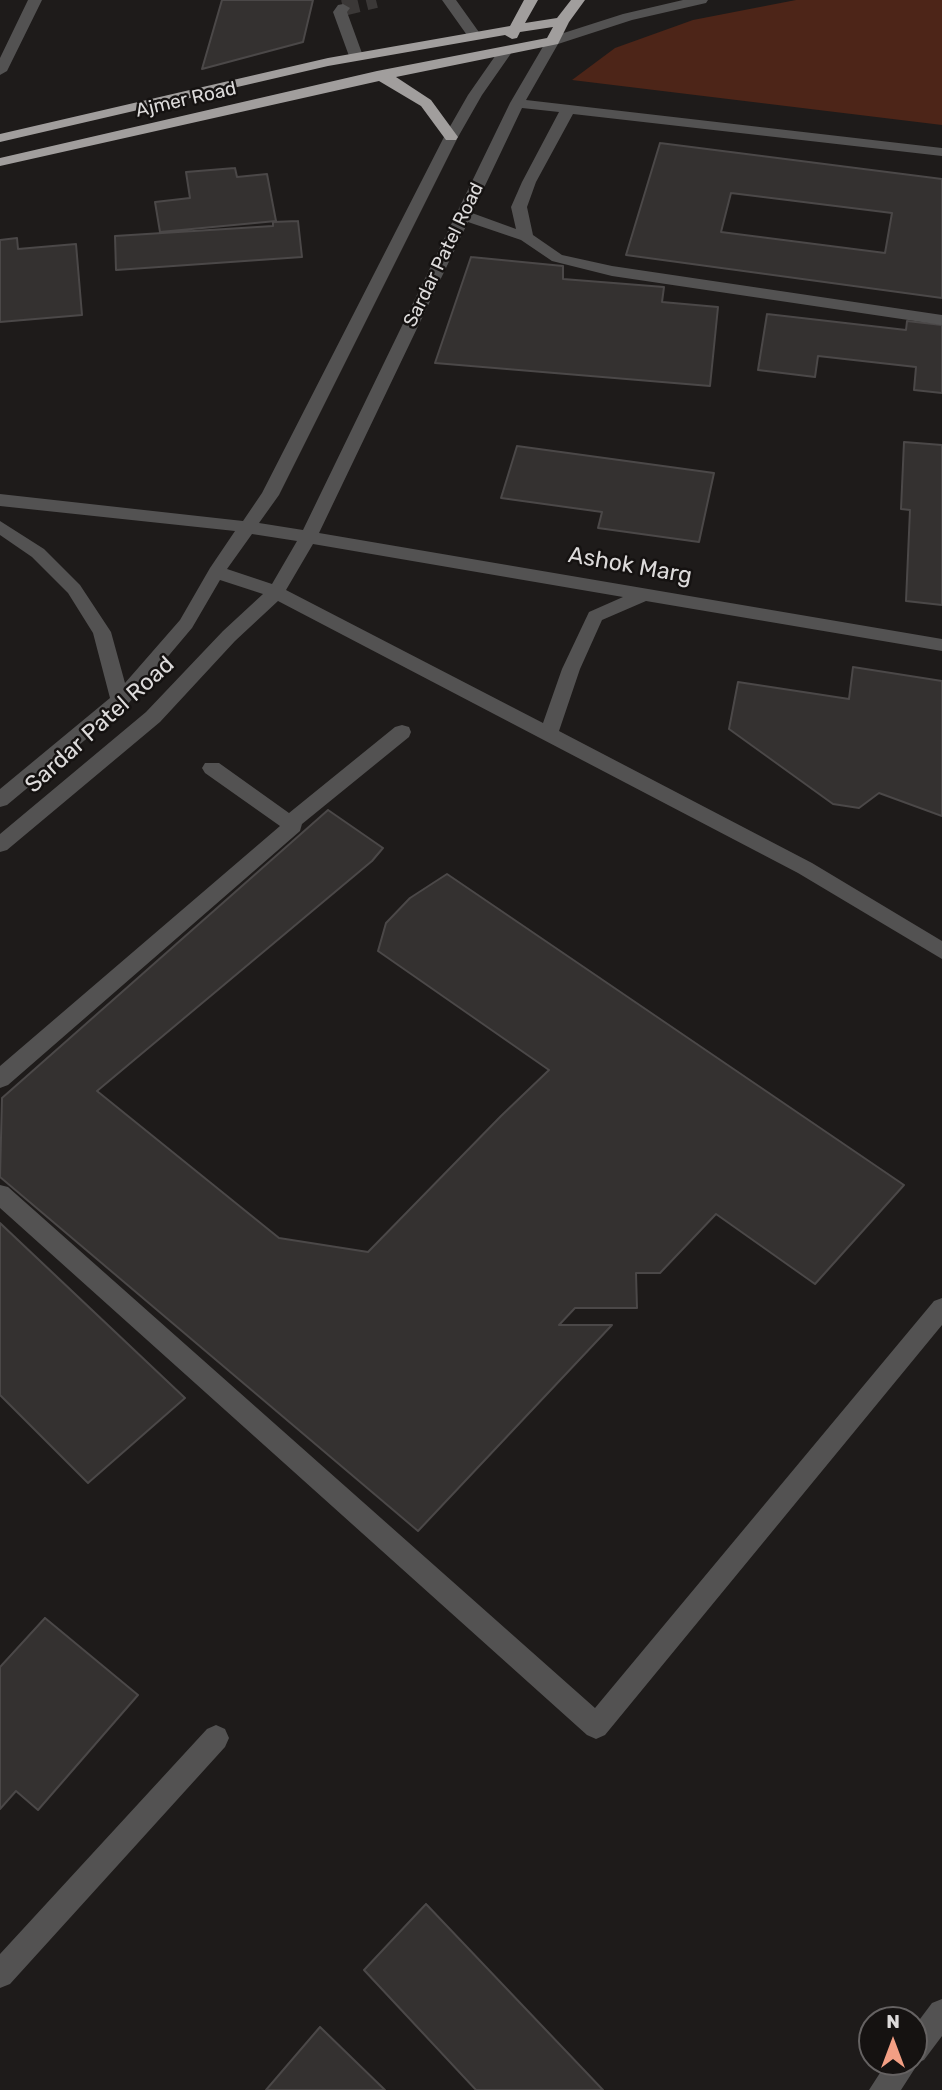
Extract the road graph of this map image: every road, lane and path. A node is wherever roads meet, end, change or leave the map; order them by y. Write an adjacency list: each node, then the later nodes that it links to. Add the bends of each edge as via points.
1 (35, 0): 12 (street)
2 (449, 0): 10 (street)
3 (531, 0): 9 (highway)
4 (578, 0): 8 (highway, Sardar Patel Road)
5 (701, 0): 7 (street)
6 (343, 8): 15 (street)
7 (628, 18): 8 (street); 13 (street)
8 (562, 22): 9 (highway, Ajmer Road); 13 (highway, Sardar Patel Road)
9 (515, 28): 10 (highway, Ajmer Road); 14 (highway)
10 (474, 35): 15 (highway, Ajmer Road)
11 (0, 36): 12 (street)
12 (19, 37): 17 (street)
13 (553, 41): 14 (highway, Ajmer Road); 19 (street, Sardar Patel Road)
14 (505, 52): 18 (highway, Ajmer Road); 21 (street)
15 (356, 57): 16 (highway, Ajmer Road)
16 (328, 62): 18 (highway); 22 (highway, Ajmer Road)
17 (0, 71)
18 (381, 76): 21 (highway, via 426,103); 24 (highway, Ajmer Road)
19 (517, 103): 20 (street); 25 (street, Sardar Patel Road)
20 (569, 107): 23 (street); 26 (street, via 519,207)
21 (450, 137): 30 (street, via 270,495)
22 (0, 138)
23 (942, 152)
24 (0, 162)
25 (463, 215): 26 (street); 31 (street, Sardar Patel Road)
26 (527, 237): 27 (street, via 558,258 612,271)
27 (942, 320)
28 (0, 500): 30 (street, Ashok Marg)
29 (0, 527): 36 (street, via 38,553 74,589 102,632)
30 (248, 527): 31 (street, Ashok Marg); 32 (street)
31 (309, 536): 33 (street); 34 (street, Ashok Marg)
32 (216, 572): 33 (street); 36 (street, Sardar Patel Road, via 186,624)
33 (276, 592): 38 (street); 42 (street, Sardar Patel Road, via 153,717)
34 (648, 593): 35 (street, Ashok Marg); 38 (street, via 595,616)
35 (942, 645)
36 (120, 700): 40 (street, Sardar Patel Road)
37 (402, 732): 41 (street)
38 (549, 734): 43 (street, via 805,868)
39 (212, 768): 41 (street)
40 (0, 800)
41 (289, 824): 44 (street, via 293,827)
42 (0, 845)
43 (942, 951)
44 (0, 1079)
45 (0, 1194): 46 (street, via 596,1726)
46 (942, 1308)
47 (216, 1738): 48 (street)
48 (0, 1974)
49 (942, 2013): 50 (street)
50 (928, 2032)
51 (894, 2076): 52 (street)
52 (883, 2090)

